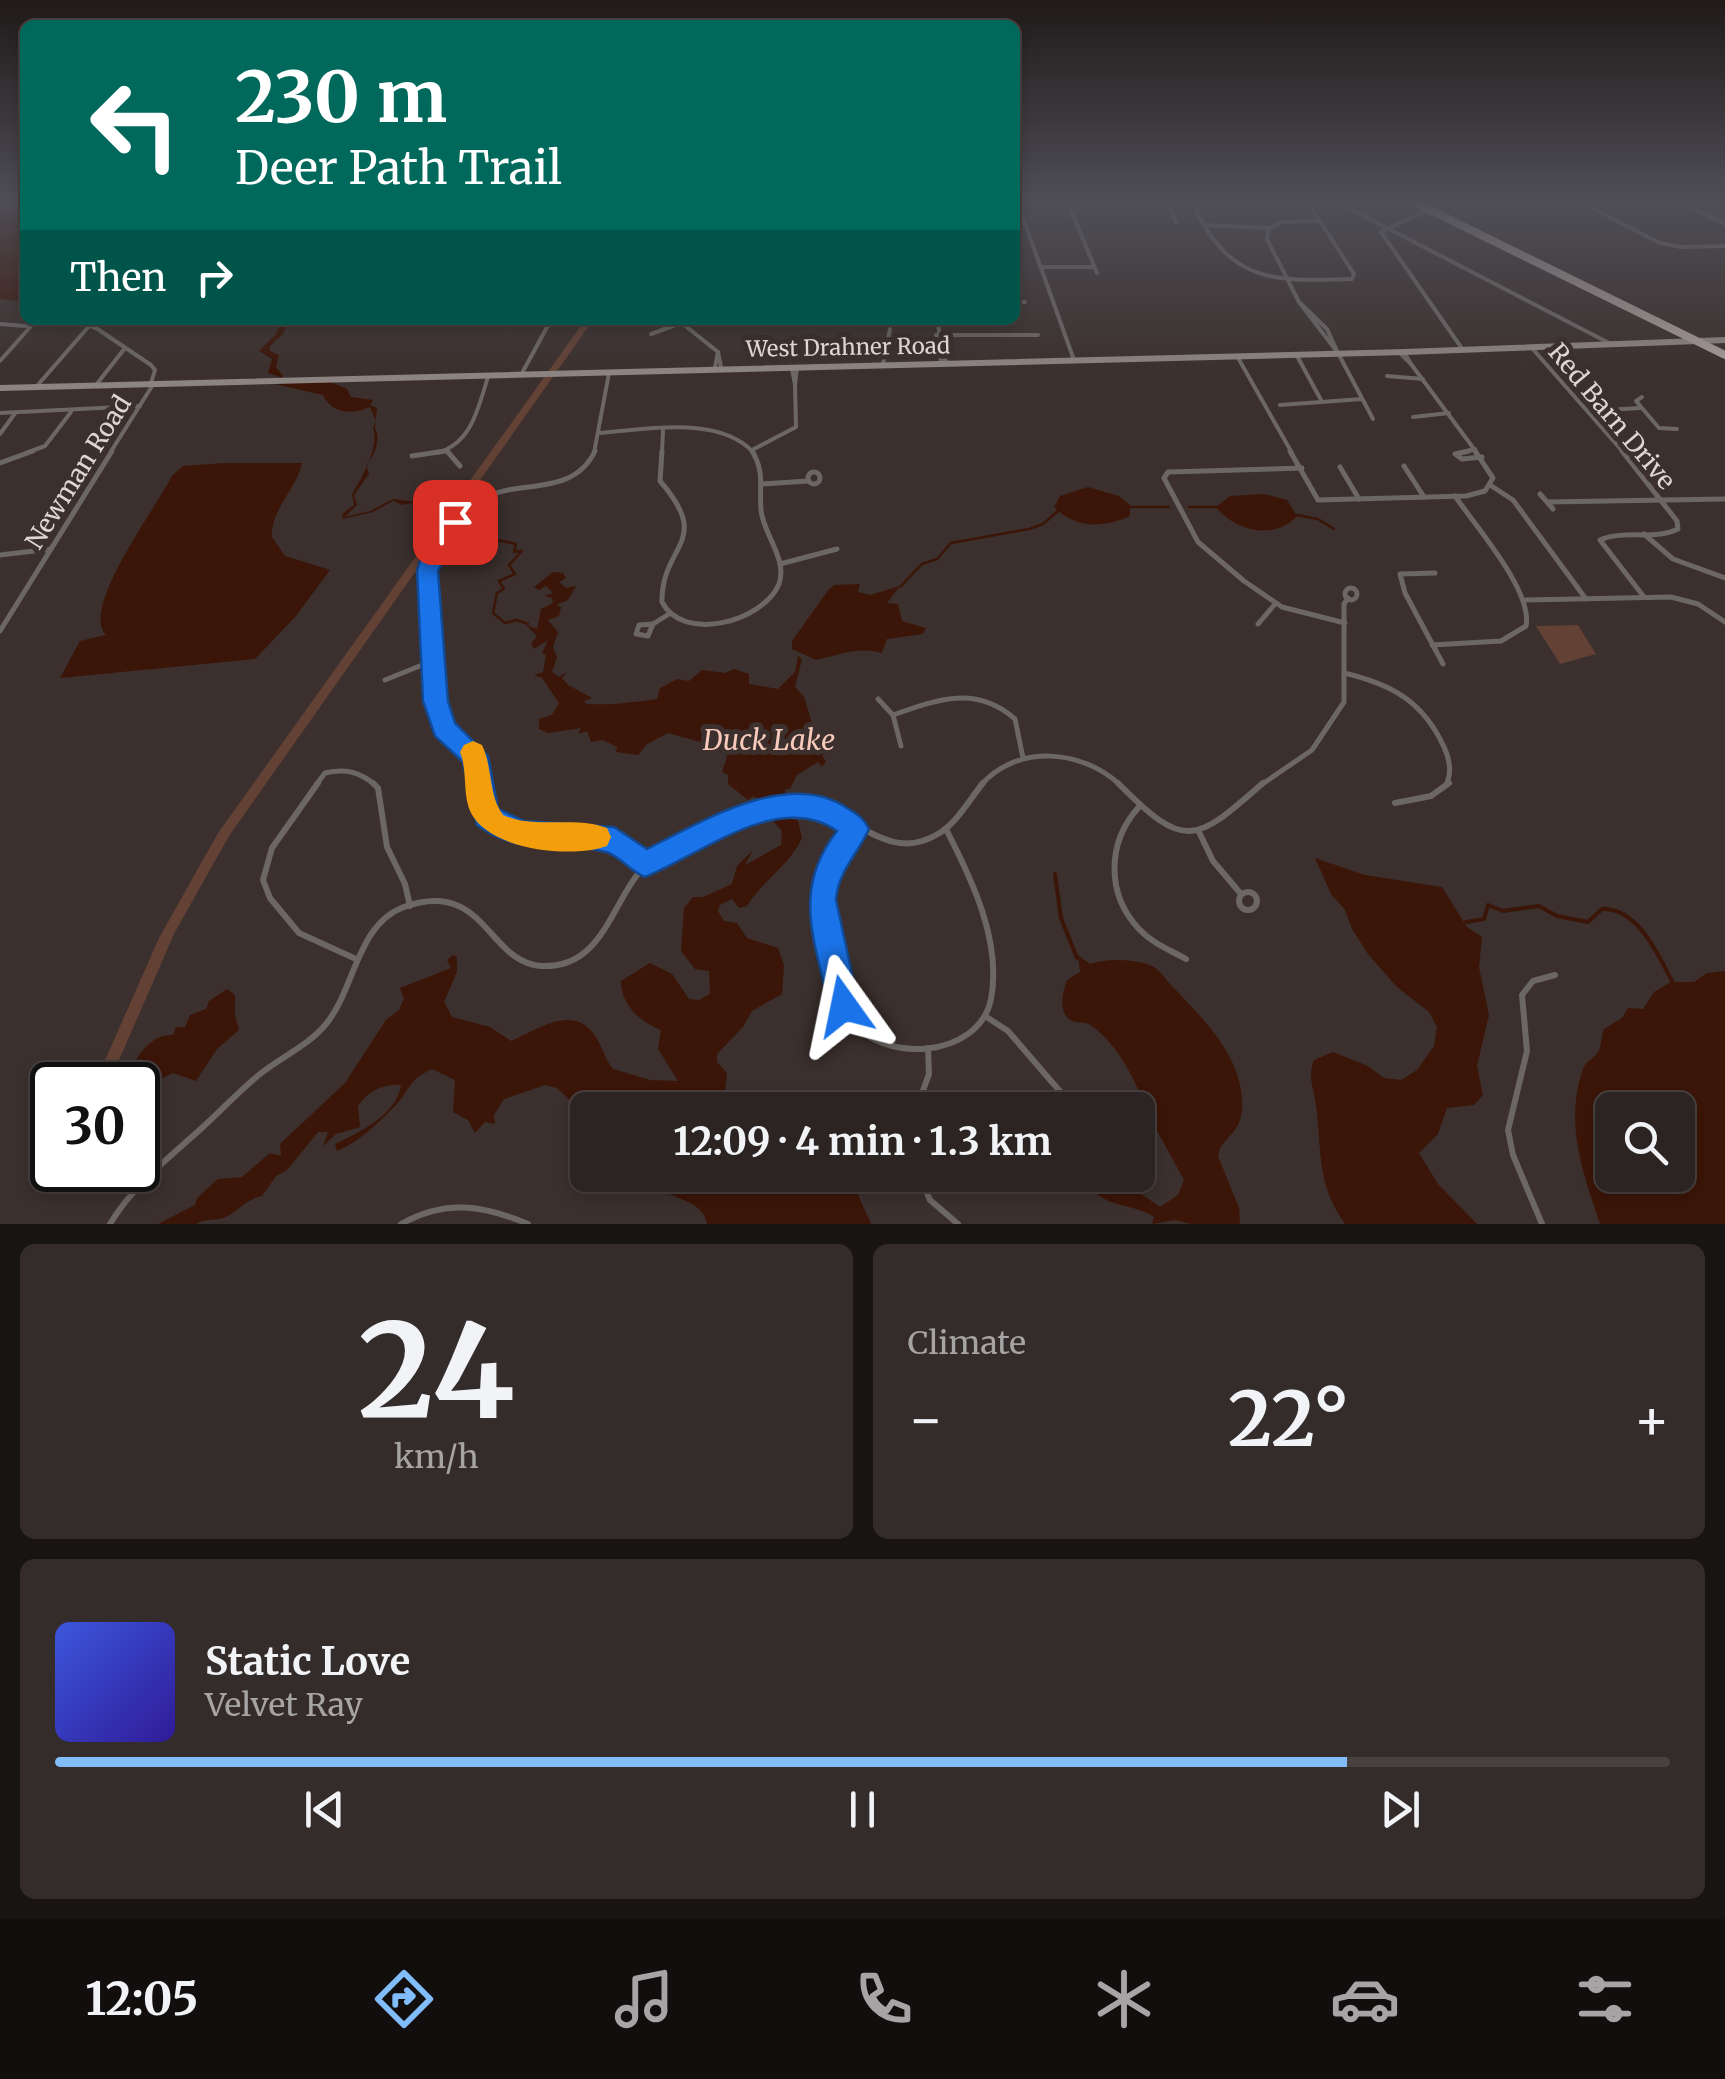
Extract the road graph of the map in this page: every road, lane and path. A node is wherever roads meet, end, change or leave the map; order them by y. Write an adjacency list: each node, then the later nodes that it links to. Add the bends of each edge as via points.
1 (1037, 258): 9 (street)
2 (1090, 258): 9 (street, via 1095,270)
3 (1228, 258): 10 (street, via 1258,276)
4 (1276, 258): 10 (street)
5 (1343, 258): 10 (street, via 1354,276)
6 (1400, 258): 28 (street)
7 (1445, 258): 25 (street)
8 (1530, 258): 23 (main road)
9 (1040, 267): 34 (street)
10 (1285, 280): 30 (street)
11 (1020, 302): 12 (street)
12 (1024, 302)
13 (32, 325): 35 (street)
14 (90, 325): 26 (street); 47 (street)
15 (547, 325): 41 (street)
16 (673, 325): 20 (street)
17 (684, 325): 39 (street, via 718,352)
18 (937, 325): 21 (street)
19 (890, 329): 37 (street)
20 (651, 334)
21 (936, 334): 22 (street); 36 (street)
22 (1038, 335)
23 (1698, 340): 24 (street, West Drahner Road); 25 (street, West Drahner Road); 32 (main road)
24 (1725, 340)
25 (1611, 344): 27 (street, West Drahner Road)
26 (125, 347): 45 (street, via 154,368); 46 (street)
27 (1531, 347): 28 (street, West Drahner Road); 56 (street, Red Barn Drive)
28 (1463, 350): 29 (street, West Drahner Road)
29 (1402, 352): 30 (street, West Drahner Road); 44 (street)
30 (1338, 353): 31 (street, West Drahner Road); 50 (street)
31 (1296, 354): 33 (street, West Drahner Road); 51 (street)
32 (1725, 354)
33 (1237, 356): 34 (street, West Drahner Road); 75 (street)
34 (1074, 360): 36 (street, West Drahner Road)
35 (0, 361)
36 (943, 362): 37 (street, West Drahner Road)
37 (883, 364): 38 (street, West Drahner Road)
38 (794, 366): 39 (street, West Drahner Road); 68 (street, via 796,427)
39 (718, 367): 40 (street, West Drahner Road)
40 (609, 370): 41 (street, West Drahner Road); 64 (street)
41 (522, 373): 42 (street, West Drahner Road)
42 (489, 374): 45 (street, West Drahner Road); 67 (street, via 471,430)
43 (1387, 376): 44 (street)
44 (1423, 379): 59 (street)
45 (152, 383): 46 (street, West Drahner Road); 53 (street, Newman Road)
46 (96, 385): 47 (street, West Drahner Road)
47 (36, 386): 48 (street, West Drahner Road)
48 (0, 388)
49 (1642, 397): 54 (street, via 1636,401)
50 (1362, 399): 51 (street); 61 (street)
51 (1321, 400): 52 (street)
52 (1280, 405)
53 (140, 406): 55 (street); 88 (street, Newman Road)
54 (1640, 408): 56 (street); 62 (street, via 1660,428)
55 (72, 410): 57 (street); 71 (street, via 45,446)
56 (1588, 411): 83 (street, Red Barn Drive)
57 (16, 412): 58 (street); 65 (street)
58 (0, 413)
59 (1449, 414): 60 (street); 66 (street)
60 (1413, 417)
61 (1373, 419)
62 (1678, 429)
63 (663, 430): 64 (street); 68 (street, via 716,431); 99 (street, via 660,481 681,506 686,532 662,588)
64 (598, 432): 106 (street, via 590,461 573,477 494,493 458,519 428,565)
65 (0, 434)
66 (1475, 449): 70 (street); 70 (street, via 1455,454)
67 (446, 450): 69 (street); 72 (street)
68 (752, 450): 77 (street)
69 (412, 456)
70 (1482, 458): 78 (street, via 1492,472)
71 (0, 464)
72 (460, 466)
73 (1404, 466): 81 (street)
74 (1340, 467): 82 (street)
75 (1302, 468): 82 (street, via 1318,500); 98 (street, via 1164,476 1198,542)
76 (808, 481): 77 (street)
77 (762, 484): 91 (street, via 760,513)
78 (1490, 485): 80 (street, via 1478,494); 95 (street, via 1513,500)
79 (1540, 494): 85 (street)
80 (1454, 496): 81 (street); 97 (street)
81 (1424, 497): 82 (street)
82 (1359, 499)
83 (1662, 499): 84 (street); 85 (street); 87 (street, Red Barn Drive, via 1678,529)
84 (1725, 499)
85 (1548, 502): 86 (street)
86 (1553, 509)
87 (1644, 534): 93 (street, via 1673,559); 96 (street, Red Barn Drive, via 1600,540)
88 (51, 549): 90 (street); 104 (street, Newman Road)
89 (837, 549): 91 (street)
90 (0, 554)
91 (780, 564): 99 (street, via 773,594 725,623 693,625)
92 (1435, 573): 105 (street, via 1400,574)
93 (1725, 578)
94 (1348, 598): 101 (street)
95 (1586, 598): 96 (street); 97 (street)
96 (1644, 598): 100 (street, via 1685,600)
97 (1526, 600): 105 (street, via 1526,628 1508,640)
98 (1275, 604): 101 (street); 103 (street)
99 (669, 614): 102 (street)
100 (1725, 622)
101 (1345, 623): 108 (street)
102 (653, 624)
103 (1258, 624)
104 (0, 630)
105 (1432, 645): 107 (street)
106 (432, 661): 109 (street); 119 (street, via 440,720 475,756 482,807 494,824 533,835 606,838)
107 (1443, 664)
108 (1344, 673): 114 (street, via 1390,685 1416,702 1450,760 1449,783 1440,793); 118 (street, via 1344,702 1315,746 1221,820)
109 (385, 680)
110 (878, 699): 111 (street)
111 (894, 715): 112 (street); 113 (street, via 954,696 990,700 1015,720)
112 (901, 746)
113 (1022, 758): 115 (street, via 1094,765); 117 (street, via 992,772)
114 (1395, 802)
115 (1138, 808): 118 (street, via 1160,824); 123 (street, via 1120,828 1114,848 1124,907 1141,930)
116 (856, 829): 117 (street, via 904,844); 119 (street, via 823,809 757,811); 126 (street, via 822,888 844,1006 868,1036 892,1046)
117 (947, 830): 125 (street, via 981,904 994,985)
118 (1198, 830): 120 (street)
119 (645, 864): 121 (street, via 596,943 552,966 519,961 488,924 463,908 442,902)
120 (1241, 894)
121 (410, 906): 122 (street, via 374,928); 122 (street, via 386,848 378,788 356,773 325,774 272,848 264,880 299,933)
122 (356, 959): 130 (street, via 328,1022 140,1182)
123 (1186, 959)
124 (1555, 975): 134 (street, via 1528,984 1522,995 1527,1051 1508,1130)
125 (988, 1018): 126 (street, via 972,1036); 128 (street, via 1008,1031)
126 (928, 1048): 127 (street)
127 (922, 1092)
128 (1061, 1092)
129 (926, 1192): 133 (street)
130 (110, 1224)
131 (401, 1224): 132 (street, via 440,1204)
132 (528, 1224)
133 (958, 1224)
134 (1542, 1224)

